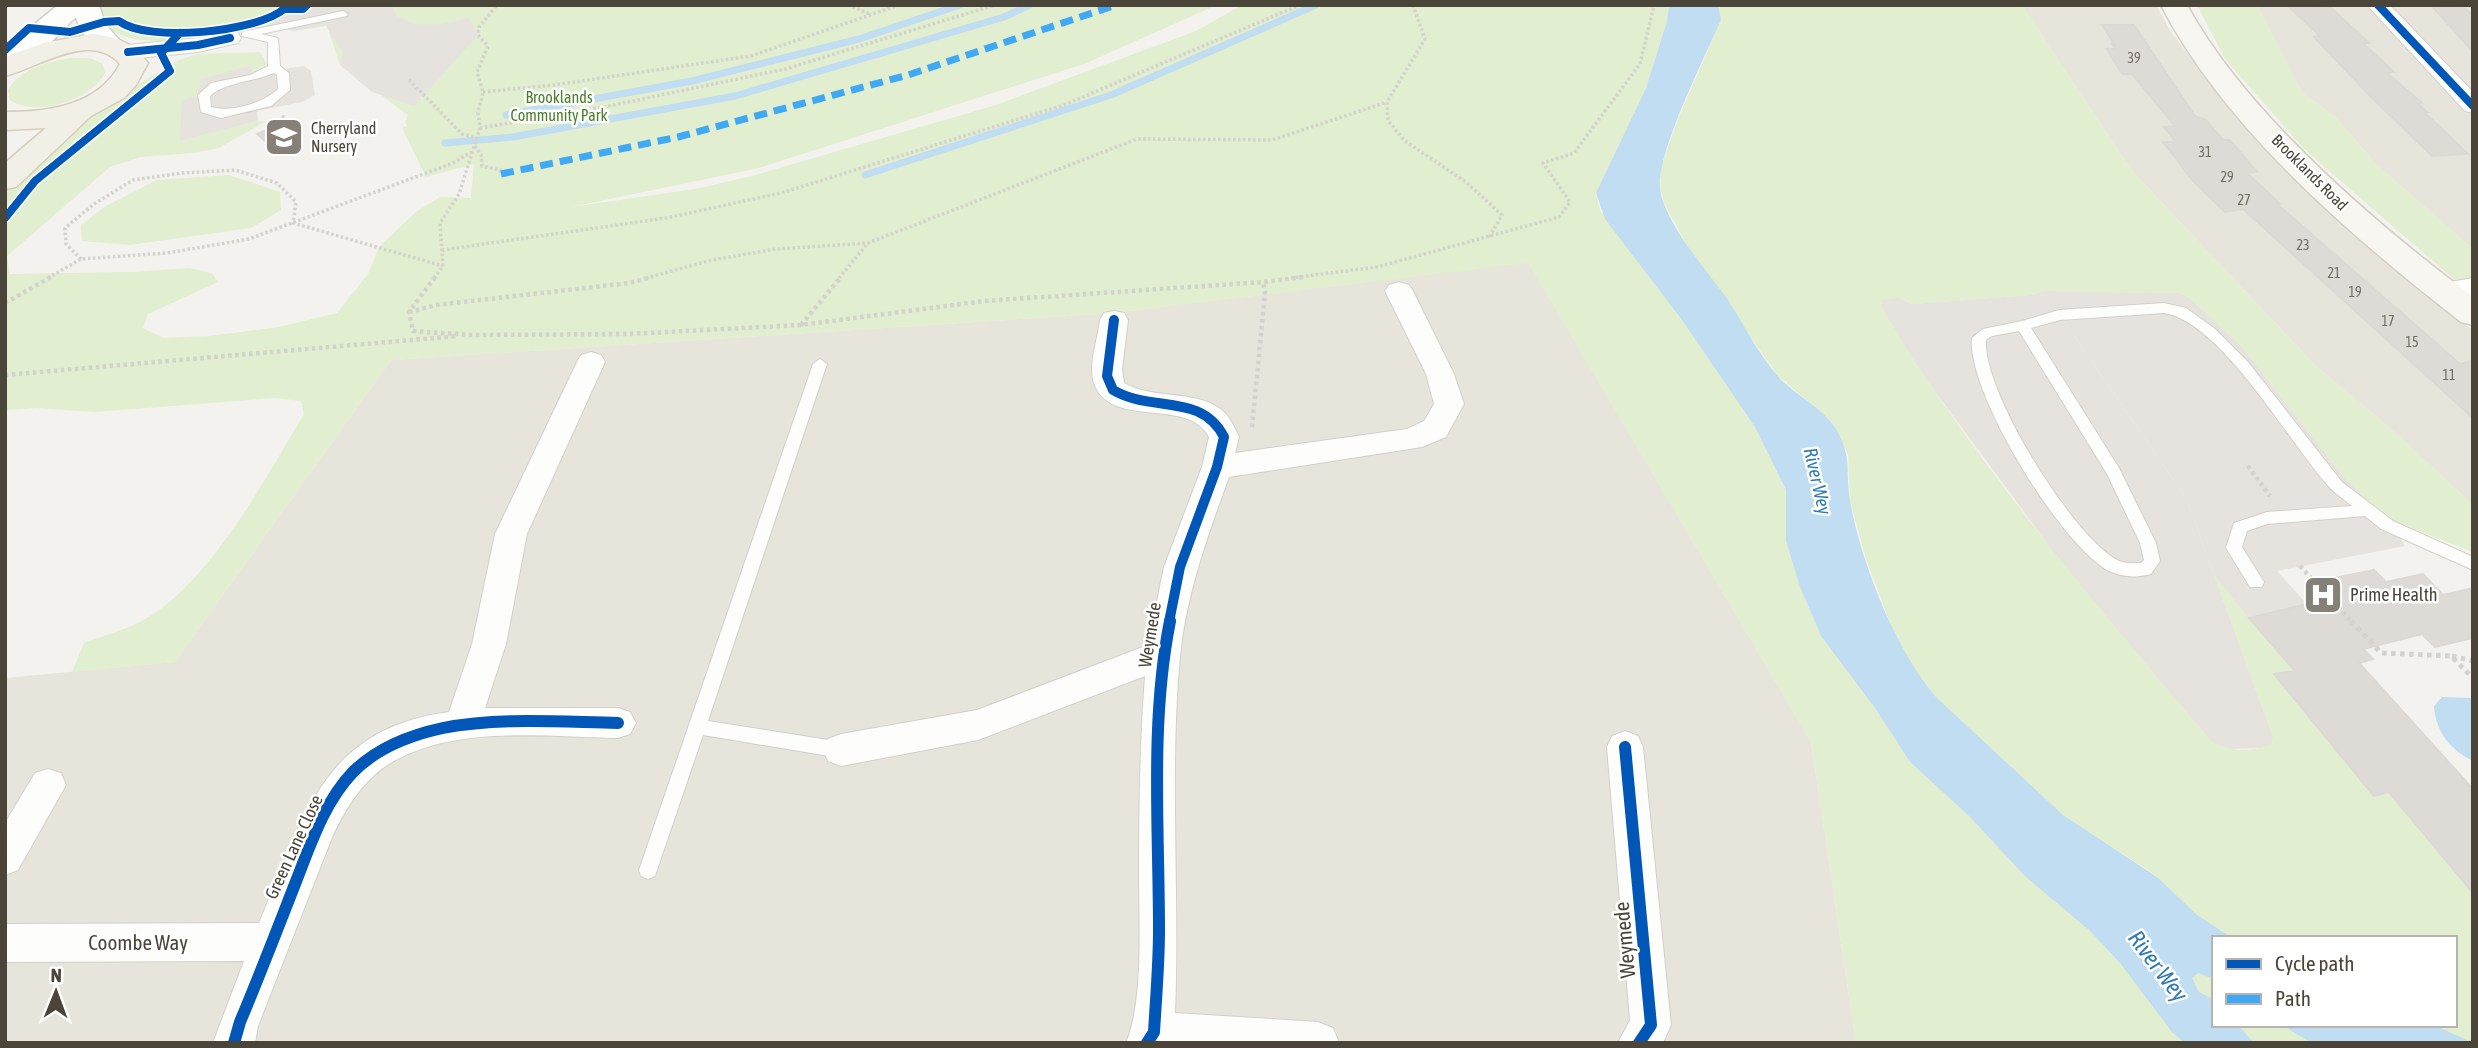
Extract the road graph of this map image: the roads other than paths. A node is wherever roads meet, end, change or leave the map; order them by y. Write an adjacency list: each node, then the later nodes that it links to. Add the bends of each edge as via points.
1 (74, 5): 8 (street)
2 (86, 5): 7 (street, via 92,26)
3 (2174, 5): 16 (main road, Brooklands Road, via 2205,59 2306,172)
4 (2378, 5): 10 (street)
5 (343, 14): 6 (lane)
6 (238, 36): 7 (street); 9 (lane, via 274,40)
7 (122, 58): 8 (main road, via 64,47); 11 (main road, via 119,88)
8 (10, 66)
9 (274, 68): 9 (lane, via 283,74 284,90 271,102 221,114 205,108 204,95 215,85 253,78)
10 (2473, 106)
11 (86, 107): 12 (main road, via 44,120); 13 (main road)
12 (5, 121)
13 (5, 180)
14 (2473, 287): 16 (street)
15 (1399, 291): 22 (street, via 1440,374 1449,404 1435,429 1410,439)
16 (2443, 291): 17 (main road, Brooklands Road)
17 (2473, 314)
18 (1114, 320): 22 (street, Weymede, via 1108,381 1115,393 1212,417)
19 (2023, 326): 19 (lane, via 1979,338 1979,360 2001,412 2070,527 2112,566 2145,569 2151,561 2148,542 2113,472); 23 (lane, via 2059,315 2099,312 2164,308 2189,314 2243,366 2330,478)
20 (591, 362): 28 (street, via 511,534 489,644)
21 (820, 364): 29 (lane)
22 (1233, 464): 26 (street, Weymede, via 1180,567)
23 (2369, 510): 24 (lane, via 2387,525); 25 (lane, via 2267,518 2240,527 2234,548)
24 (2473, 564)
25 (2256, 582)
26 (1163, 654): 31 (street, Weymede, via 978,725); 37 (street, Weymede, via 1157,755 1159,934)
27 (618, 723): 28 (street, Green Lane Close)
28 (462, 726): 35 (street, Green Lane Close, via 419,731 382,748 353,772 328,809)
29 (698, 727): 31 (lane); 34 (lane)
30 (1625, 747): 41 (street, Weymede, via 1651,1025)
31 (841, 750)
32 (48, 785): 33 (street)
33 (5, 858)
34 (648, 870)
35 (270, 942): 36 (street, Coombe Way); 39 (street, Green Lane Close)
36 (5, 943)
37 (1150, 1038): 38 (street, Weymede)
38 (1265, 1042): 40 (street, Weymede)
39 (234, 1043)
40 (1318, 1043)
41 (1639, 1043)

